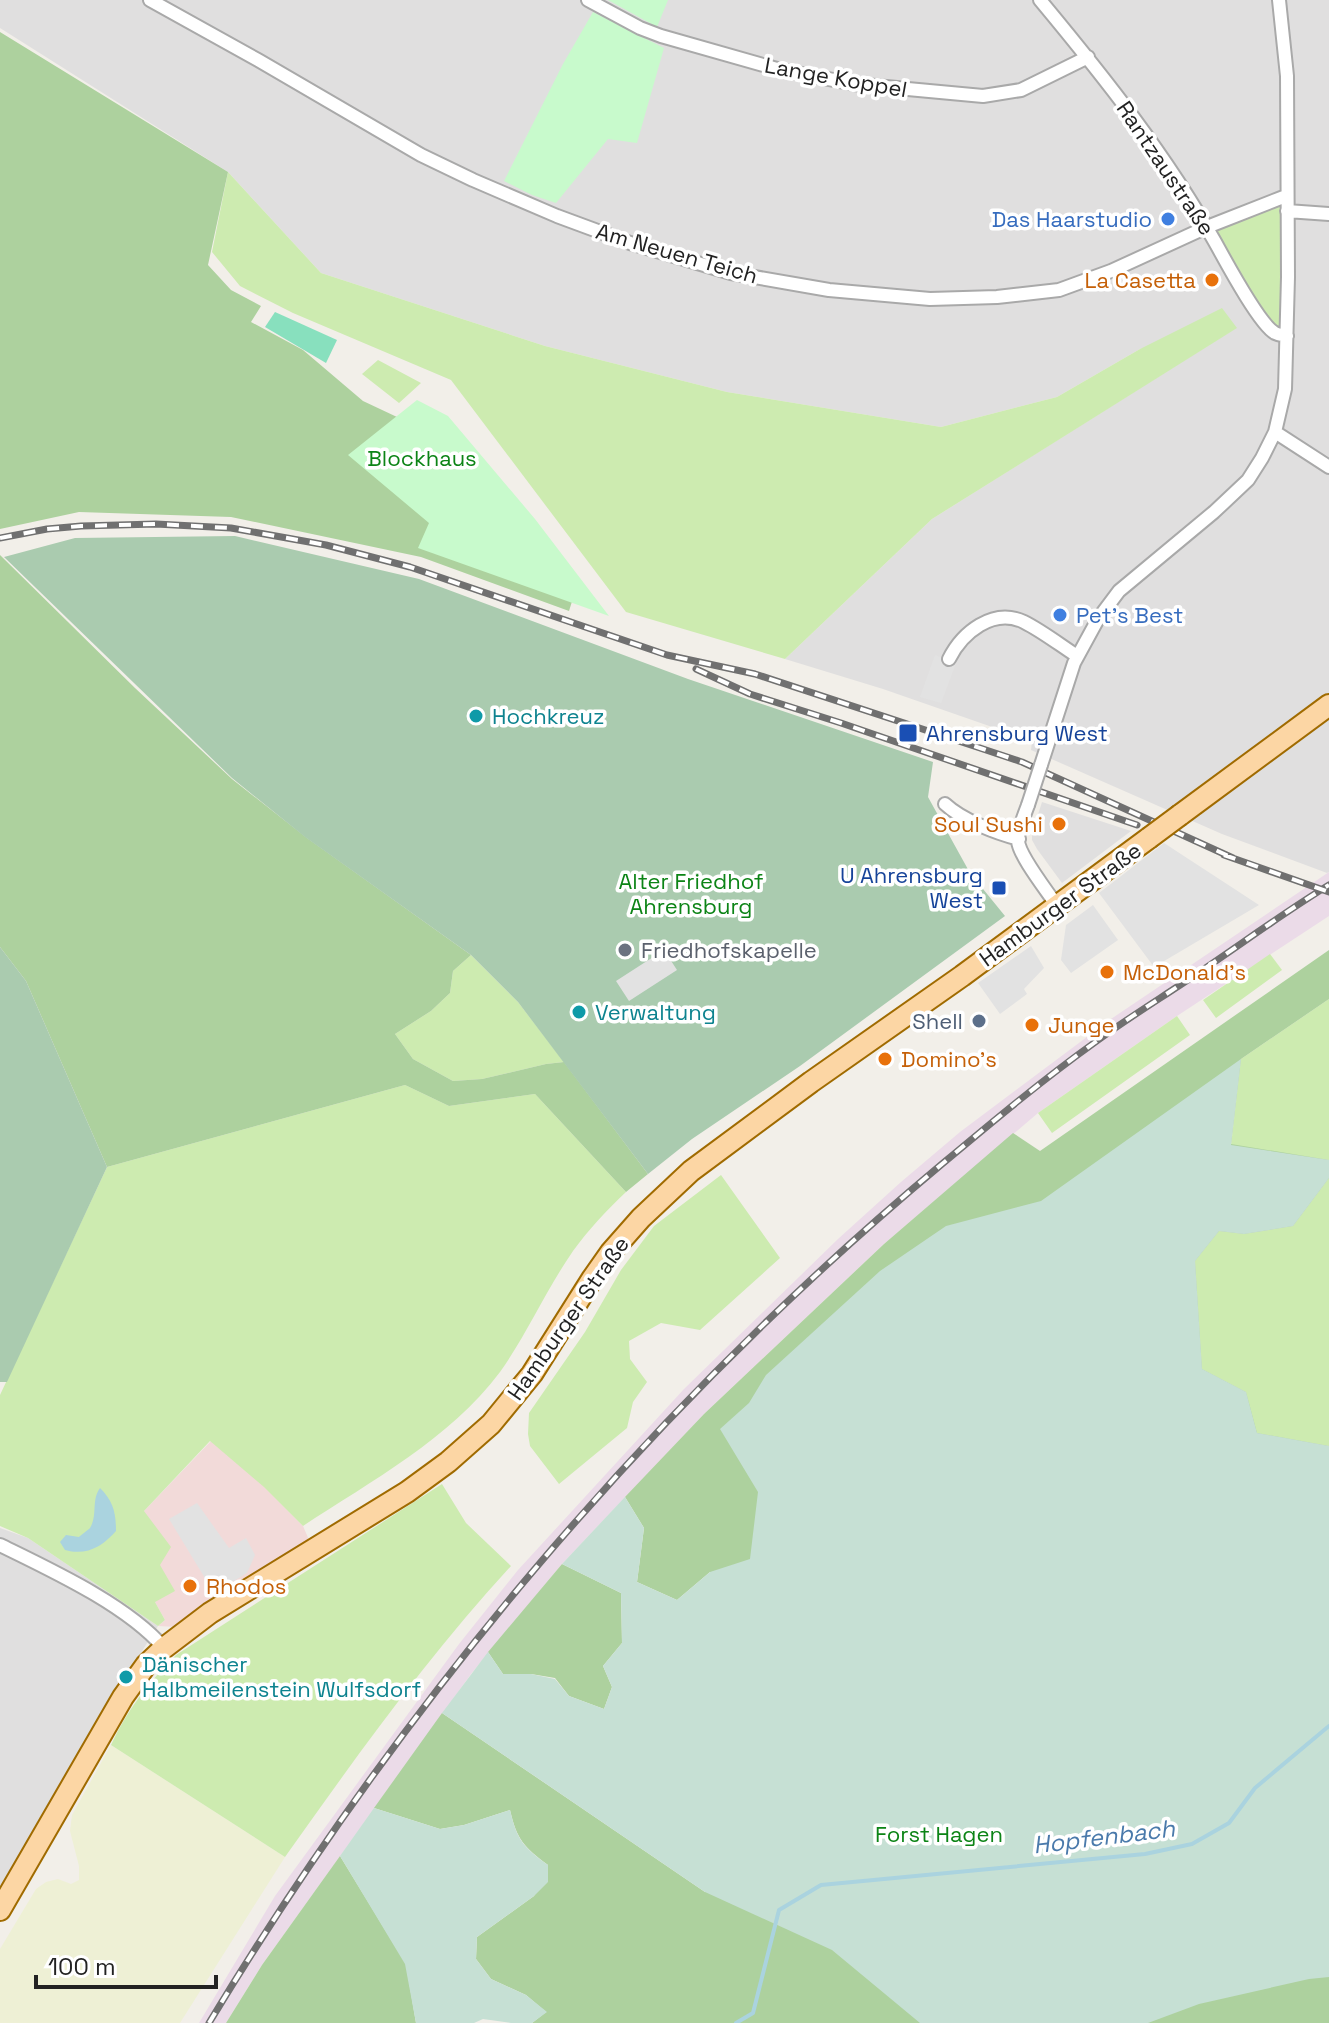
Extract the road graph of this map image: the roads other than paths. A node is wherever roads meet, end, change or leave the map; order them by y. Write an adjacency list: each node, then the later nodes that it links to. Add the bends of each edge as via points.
1 (150, 0): 9 (street, Am Neuen Teich, via 421,155 557,216 731,273 829,290 930,299 997,297 1059,290)
2 (588, 0): 5 (street, Lange Koppel, via 661,36 777,69 854,84 983,96 1021,90)
3 (1040, 0): 5 (street, Rantzaustraße)
4 (1279, 0): 6 (street, via 1287,76)
5 (1088, 57): 9 (street, Rantzaustraße, via 1160,151)
6 (1286, 196): 7 (street); 9 (street, Am Neuen Teich)
7 (1287, 211): 8 (street); 10 (street)
8 (1329, 214)
9 (1207, 227): 10 (street, Rantzaustraße, via 1268,327)
10 (1287, 336): 11 (street, via 1285,389)
11 (1275, 432): 12 (street); 13 (street, via 1248,480 1119,591)
12 (1329, 467)
13 (1077, 656): 14 (street, via 1025,623 1001,618 972,630); 17 (street, bridge)
14 (949, 659)
15 (1329, 705): 18 (main road, Hamburger Straße, bridge)
16 (945, 804): 17 (street)
17 (1019, 839): 18 (street, via 1023,855)
18 (1057, 906): 20 (main road, Hamburger Straße, via 691,1171 611,1252 505,1410 448,1462 210,1613)
19 (0, 1545): 20 (street, via 111,1605)
20 (164, 1648): 21 (main road, Hamburger Straße, via 123,1697)
21 (0, 1910)

